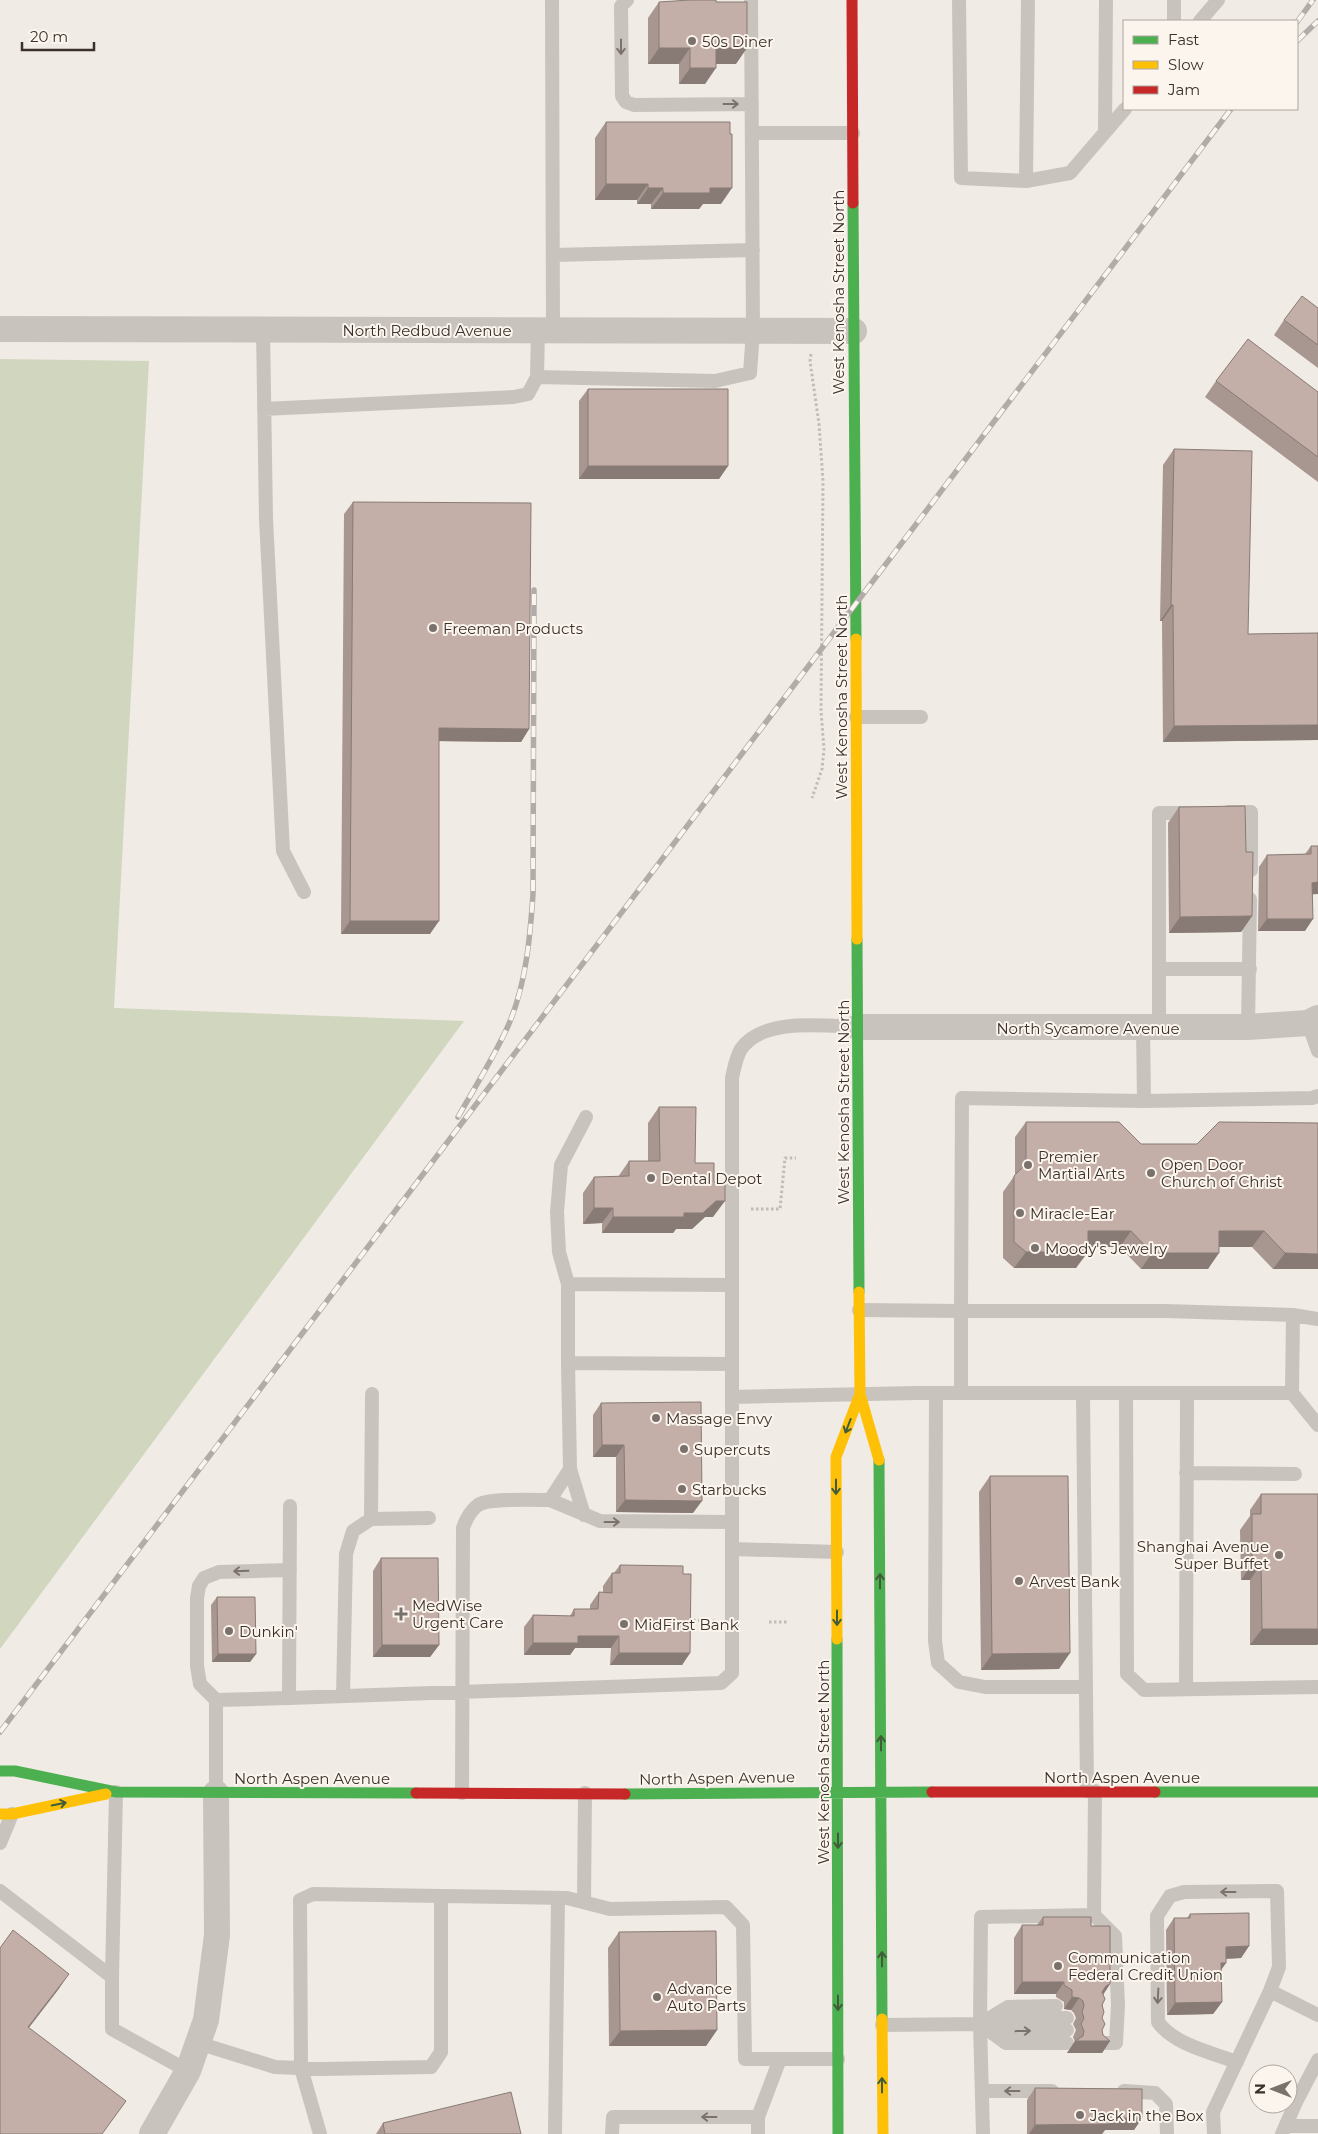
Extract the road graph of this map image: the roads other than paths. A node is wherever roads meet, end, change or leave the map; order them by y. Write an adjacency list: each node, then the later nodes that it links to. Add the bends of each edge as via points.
1 (552, 0): 19 (lane)
2 (626, 0): 12 (lane, one-way to 12, via 621,6 622,96 626,102 634,105)
3 (751, 0): 12 (lane)
4 (852, 0): 16 (main road, West Kenosha Street North)
5 (959, 0): 17 (lane, via 961,178)
6 (1028, 0): 17 (lane)
7 (1106, 0): 14 (lane)
8 (1174, 0): 10 (lane)
9 (1218, 0): 11 (lane)
10 (1174, 20)
11 (1201, 20)
12 (752, 104): 15 (lane)
13 (1124, 110): 14 (lane)
14 (1105, 132): 17 (lane, via 1070,173)
15 (752, 133): 16 (lane); 18 (lane)
16 (853, 133): 24 (main road, West Kenosha Street North)
17 (1026, 180)
18 (752, 250): 19 (lane); 23 (lane)
19 (553, 256): 22 (lane)
20 (0, 328): 21 (street, North Redbud Avenue)
21 (263, 329): 22 (street, North Redbud Avenue); 26 (lane)
22 (545, 330): 23 (street, North Redbud Avenue); 25 (lane)
23 (753, 331): 24 (street, North Redbud Avenue); 25 (lane, via 750,373 715,381)
24 (854, 331): 27 (main road, West Kenosha Street North)
25 (537, 377): 26 (lane, via 528,394 514,397)
26 (264, 409): 29 (lane, via 266,519 283,850)
27 (856, 717): 28 (lane); 33 (main road, West Kenosha Street North)
28 (921, 717)
29 (304, 892)
30 (1159, 969): 31 (lane); 31 (lane, via 1159,813 1251,812); 34 (lane)
31 (1250, 969): 35 (lane)
32 (1313, 1021): 35 (street, North Sycamore Avenue); 36 (lane)
33 (858, 1026): 34 (street, North Sycamore Avenue); 41 (lane, via 780,1027 756,1034 741,1049 732,1078); 42 (main road, West Kenosha Street North)
34 (1151, 1028): 35 (street, North Sycamore Avenue); 38 (lane)
35 (1248, 1028)
36 (1318, 1050)
37 (1318, 1096): 38 (lane)
38 (1144, 1101): 43 (lane, via 962,1098)
39 (586, 1118): 40 (lane, via 561,1165 557,1212 559,1252)
40 (568, 1284): 41 (lane); 46 (lane)
41 (732, 1285): 47 (lane)
42 (859, 1310): 43 (lane); 55 (main road, West Kenosha Street North)
43 (961, 1311): 44 (lane); 50 (lane)
44 (1293, 1315): 45 (lane); 48 (lane)
45 (1318, 1319)
46 (568, 1364): 47 (lane); 58 (lane)
47 (732, 1364): 56 (lane)
48 (1292, 1392): 53 (lane); 57 (lane)
49 (936, 1393): 50 (lane); 55 (lane); 70 (lane, via 935,1641 938,1663 959,1682 985,1687)
50 (961, 1393): 51 (lane)
51 (1083, 1393): 52 (lane); 70 (lane)
52 (1126, 1393): 53 (lane); 72 (lane, via 1127,1674 1144,1690)
53 (1187, 1393): 59 (lane)
54 (372, 1394): 64 (lane)
55 (860, 1394): 56 (lane); 68 (main road, West Kenosha Street North, one-way to 68, via 836,1457); 81 (main road, West Kenosha Street North, one-way to 55, via 879,1457)
56 (732, 1397): 66 (lane)
57 (1318, 1425)
58 (570, 1469): 61 (lane); 63 (lane)
59 (1186, 1473): 60 (lane); 72 (lane)
60 (1295, 1474)
61 (550, 1500): 63 (lane); 73 (lane, via 490,1501 479,1504 468,1516 463,1528)
62 (290, 1506): 69 (lane)
63 (584, 1515): 66 (lane, one-way to 66, via 600,1522)
64 (371, 1518): 65 (lane); 74 (lane, via 353,1531 346,1554)
65 (429, 1518)
66 (732, 1522): 67 (lane)
67 (732, 1549): 68 (lane); 73 (lane, via 732,1673 721,1683)
68 (837, 1552): 80 (main road, West Kenosha Street North, one-way to 80)
69 (290, 1570): 75 (lane); 76 (lane, one-way to 76, via 219,1572 204,1578 199,1586 196,1666 200,1684)
70 (1084, 1687): 78 (lane)
71 (1318, 1687): 72 (lane)
72 (1186, 1689)
73 (464, 1693): 74 (lane); 84 (lane)
74 (343, 1696): 75 (lane)
75 (289, 1698): 76 (lane)
76 (216, 1700): 83 (lane)
77 (0, 1771): 79 (main road, North Aspen Avenue, via 15,1771)
78 (1091, 1791): 81 (main road, North Aspen Avenue); 82 (main road, North Aspen Avenue); 92 (lane)
79 (116, 1792): 83 (main road, North Aspen Avenue); 86 (main road, North Aspen Avenue, one-way to 79); 93 (lane)
80 (838, 1792): 81 (main road, North Aspen Avenue); 85 (main road, North Aspen Avenue); 102 (main road, West Kenosha Street North, one-way to 102)
81 (881, 1792): 99 (main road, West Kenosha Street North, one-way to 81)
82 (1318, 1792)
83 (216, 1793): 84 (main road, North Aspen Avenue); 100 (street, via 217,1935 206,2020)
84 (462, 1793): 85 (main road, North Aspen Avenue)
85 (585, 1793): 91 (lane)
86 (6, 1814): 87 (lane)
87 (0, 1843)
88 (0, 1891): 93 (lane)
89 (441, 1896): 90 (lane); 105 (lane, via 441,2052 431,2067); 105 (lane, via 313,1894 300,1900)
90 (558, 1898): 91 (lane); 115 (lane)
91 (584, 1902): 101 (lane, via 610,1909 726,1908 743,1925 745,2059)
92 (1094, 1915): 97 (lane, via 1115,1936); 98 (lane, via 981,1917)
93 (112, 1977): 106 (lane, via 112,2029)
94 (1270, 1991): 96 (lane); 103 (lane); 103 (lane, one-way to 103, via 1279,1967 1277,1891 1184,1892 1170,1896 1157,1916 1158,2022 1164,2031 1176,2038)
95 (1056, 2006): 98 (lane, via 1008,2007)
96 (1318, 2015)
97 (1117, 2017): 97 (lane, via 1116,2042 1102,2024)
98 (980, 2024): 98 (lane, one-way to 98, via 1006,2043 1067,2030 1011,2019); 99 (lane); 107 (lane)
99 (882, 2025): 119 (main road, West Kenosha Street North, one-way to 99)
100 (198, 2043): 105 (lane, via 275,2067); 106 (street)
101 (780, 2059): 102 (lane); 110 (lane)
102 (838, 2059): 118 (main road, West Kenosha Street North)
103 (1237, 2062): 122 (lane, via 1213,2112)
104 (1317, 2064): 112 (lane)
105 (301, 2068): 114 (lane)
106 (188, 2071): 113 (street)
107 (982, 2091): 108 (lane, one-way to 107); 120 (lane)
108 (1070, 2091)
109 (1110, 2091): 121 (lane, via 1155,2093 1166,2104)
110 (758, 2118): 116 (lane, one-way to 116, via 613,2118); 117 (lane)
111 (1318, 2126): 112 (lane)
112 (1284, 2130)
113 (152, 2134)
114 (320, 2134)
115 (554, 2134)
116 (612, 2134)
117 (758, 2134)
118 (838, 2134)
119 (882, 2134)
120 (982, 2134)
121 (1167, 2134)
122 (1214, 2134)

